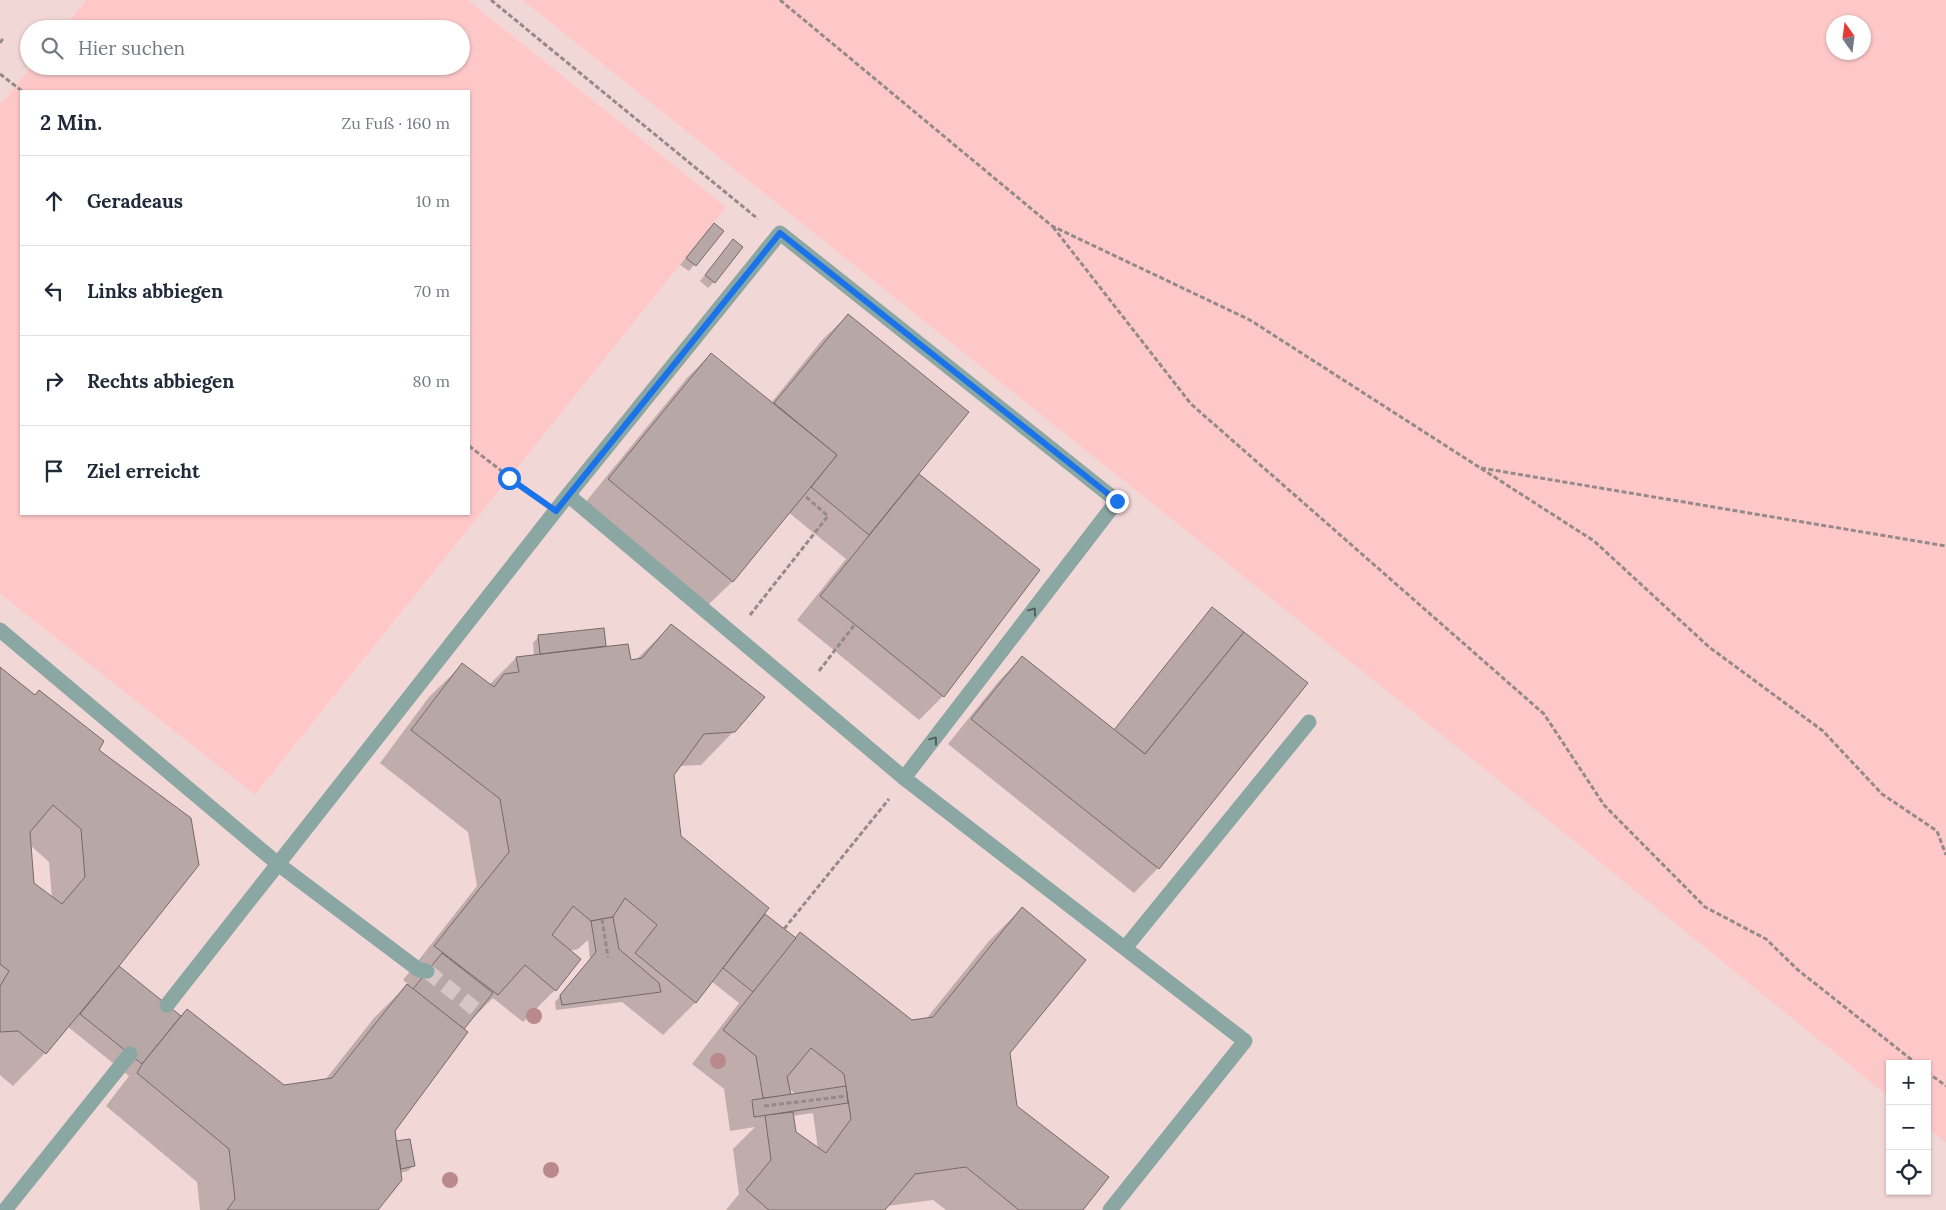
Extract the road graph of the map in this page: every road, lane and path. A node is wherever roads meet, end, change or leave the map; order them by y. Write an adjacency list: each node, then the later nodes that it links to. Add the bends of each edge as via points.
1 (491, 0): 8 (path, via 754,216)
2 (780, 0): 7 (path)
3 (4, 37): 4 (path)
4 (0, 43)
5 (0, 74): 6 (path)
6 (21, 90)
7 (1052, 226): 10 (path, via 1250,320); 30 (path, via 1191,404 1544,714 1604,805 1705,907 1766,939 1798,970)
8 (780, 233): 12 (lane); 20 (lane, one-way to 8, via 1117,501)
9 (470, 447): 13 (path)
10 (1479, 468): 14 (path); 21 (path, via 1594,541 1709,647 1823,731 1882,794 1937,831)
11 (804, 495): 17 (path, via 828,516)
12 (568, 496): 13 (lane); 17 (lane)
13 (556, 511): 22 (lane)
14 (1946, 546)
15 (855, 624): 18 (path)
16 (0, 630): 22 (lane)
17 (736, 636): 18 (lane)
18 (802, 692): 20 (lane)
19 (1309, 722): 25 (lane)
20 (904, 778): 24 (path); 25 (lane)
21 (1946, 855)
22 (278, 864): 27 (lane); 28 (lane)
23 (602, 919): 26 (path)
24 (784, 929)
25 (1125, 948): 36 (lane, via 1244,1041)
26 (608, 956)
27 (423, 971)
28 (167, 1005)
29 (130, 1054): 35 (lane)
30 (1912, 1060)
31 (1931, 1075): 32 (path)
32 (1946, 1086)
33 (847, 1096): 34 (path)
34 (764, 1106)
35 (5, 1210)
36 (1110, 1210)

